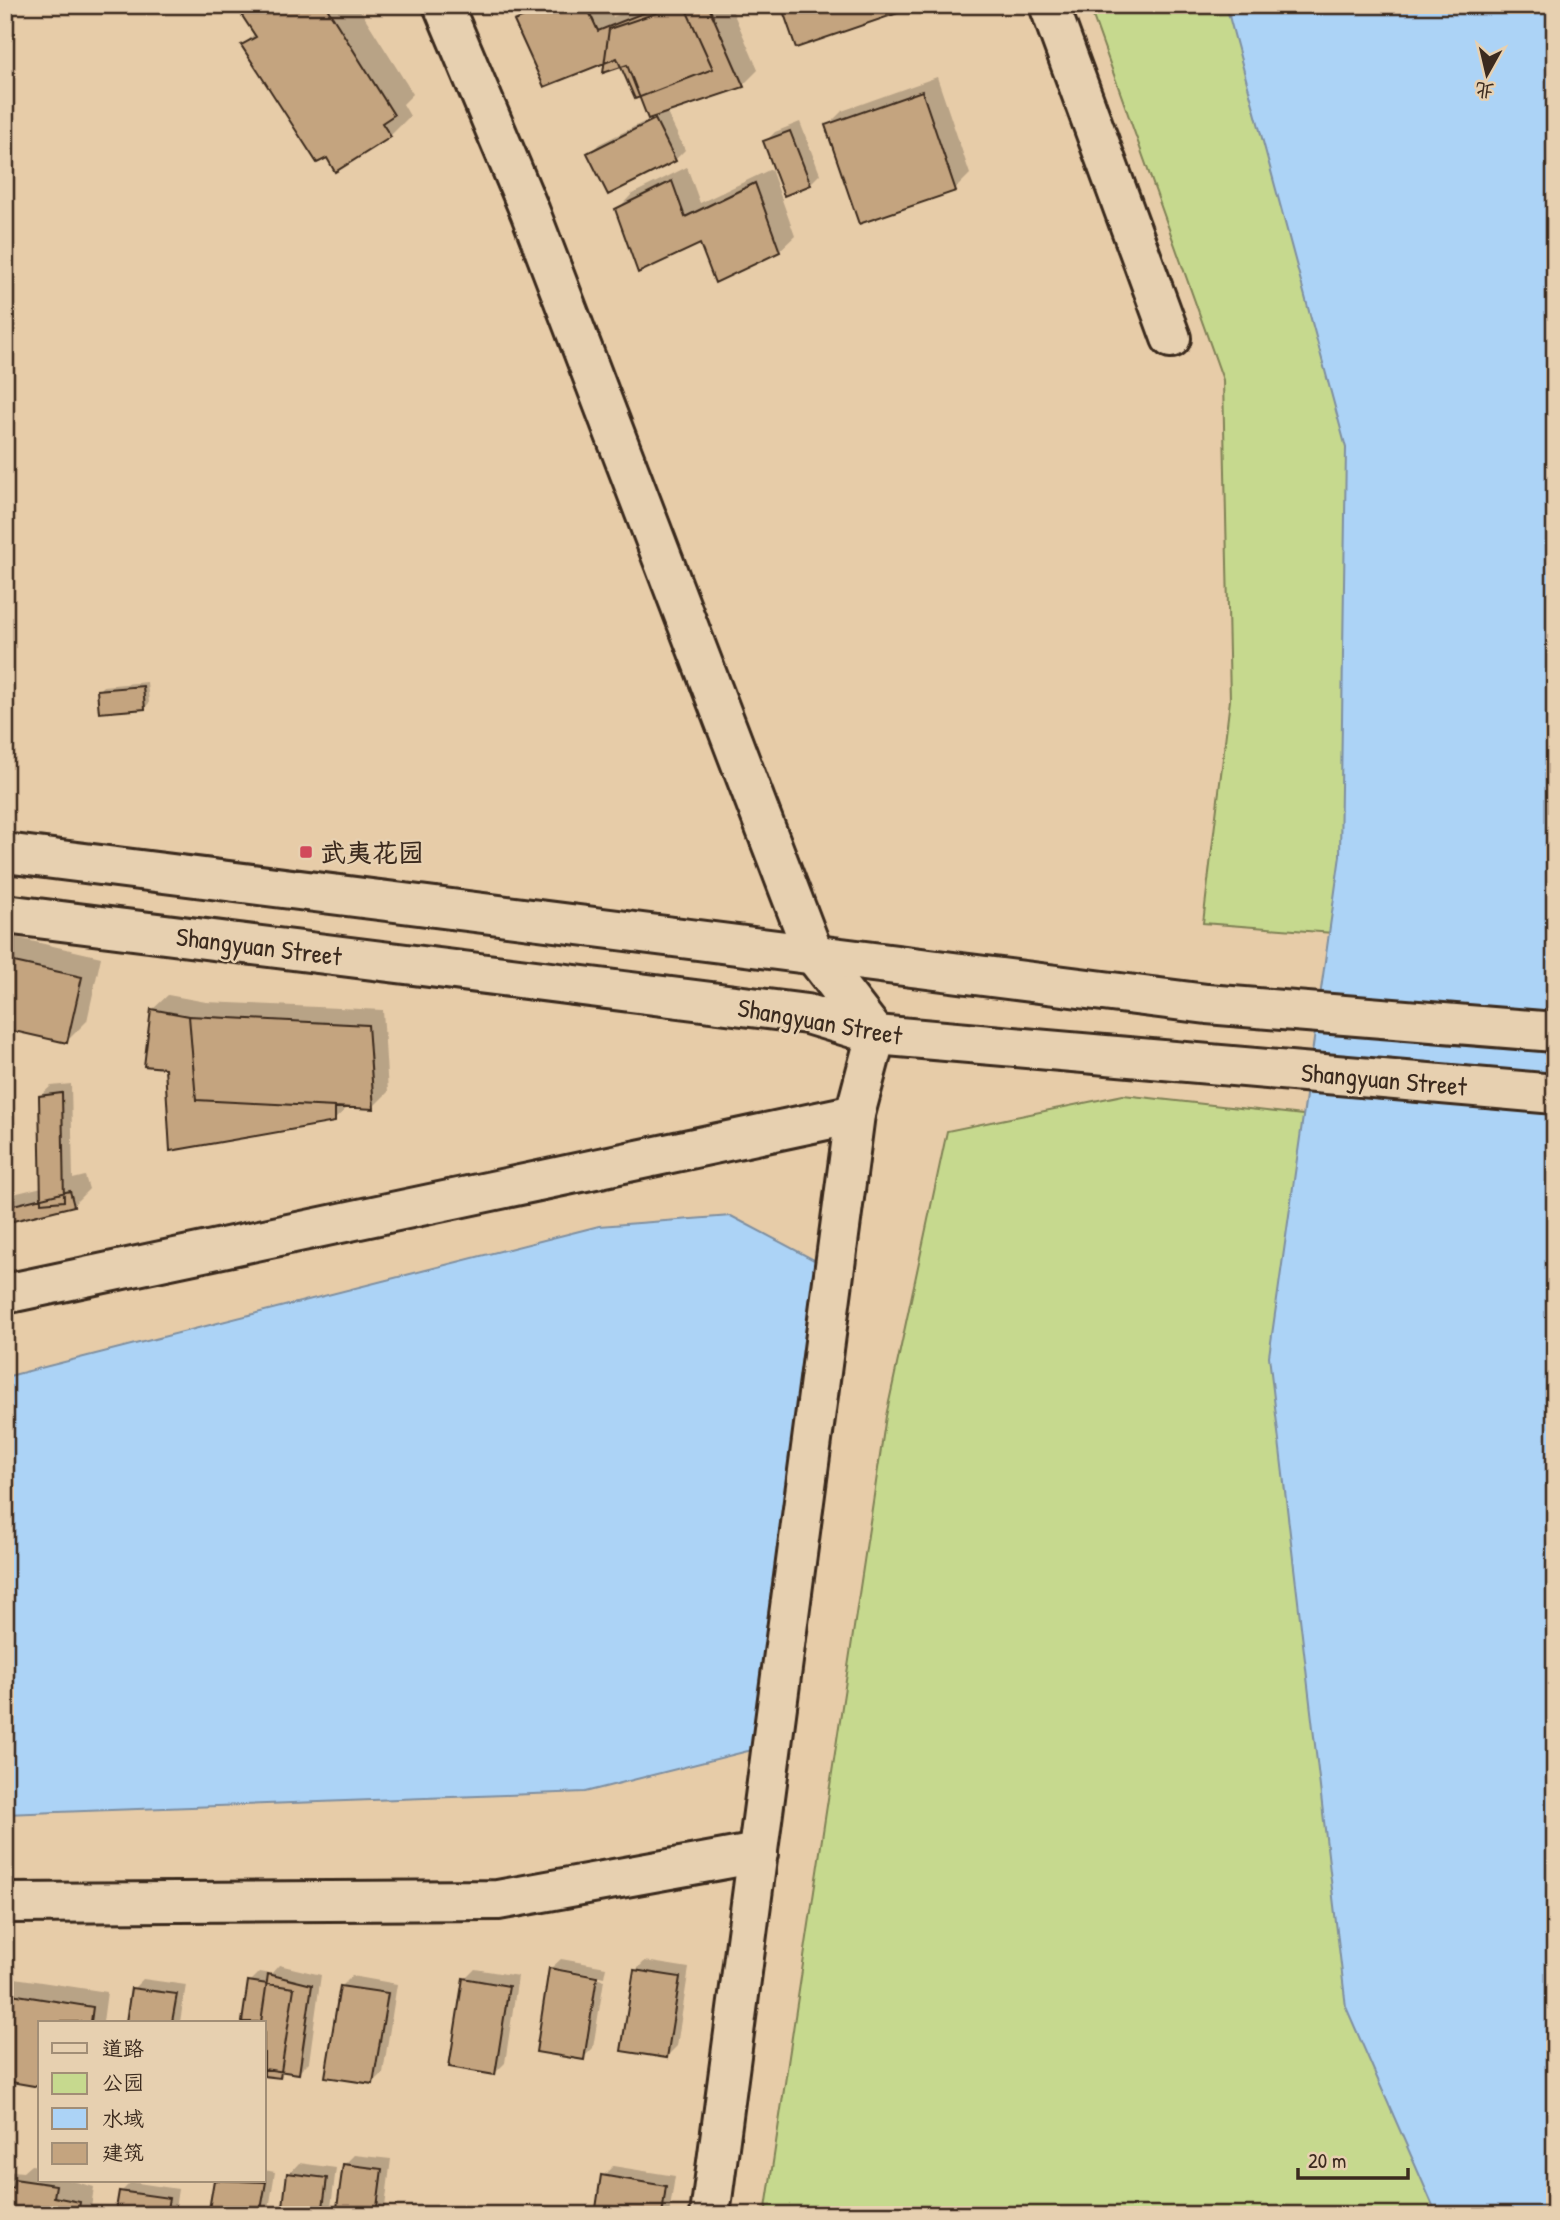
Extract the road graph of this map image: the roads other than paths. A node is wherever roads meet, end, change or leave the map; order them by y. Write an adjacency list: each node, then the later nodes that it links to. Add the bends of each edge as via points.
1 (443, 5): 6 (street, via 530,212)
2 (1049, 5): 3 (street)
3 (1171, 338)
4 (5, 853): 6 (street)
5 (5, 914): 8 (street, Shangyuan Street, via 807,1014)
6 (814, 955): 7 (street, via 1207,1004); 8 (street)
7 (1555, 1032)
8 (876, 1035): 9 (street, Shangyuan Street); 10 (street)
9 (1555, 1094)
10 (855, 1114): 11 (street); 12 (street)
11 (5, 1294)
12 (758, 1853): 13 (street, via 498,1900); 14 (street)
13 (5, 1903)
14 (710, 2215)

